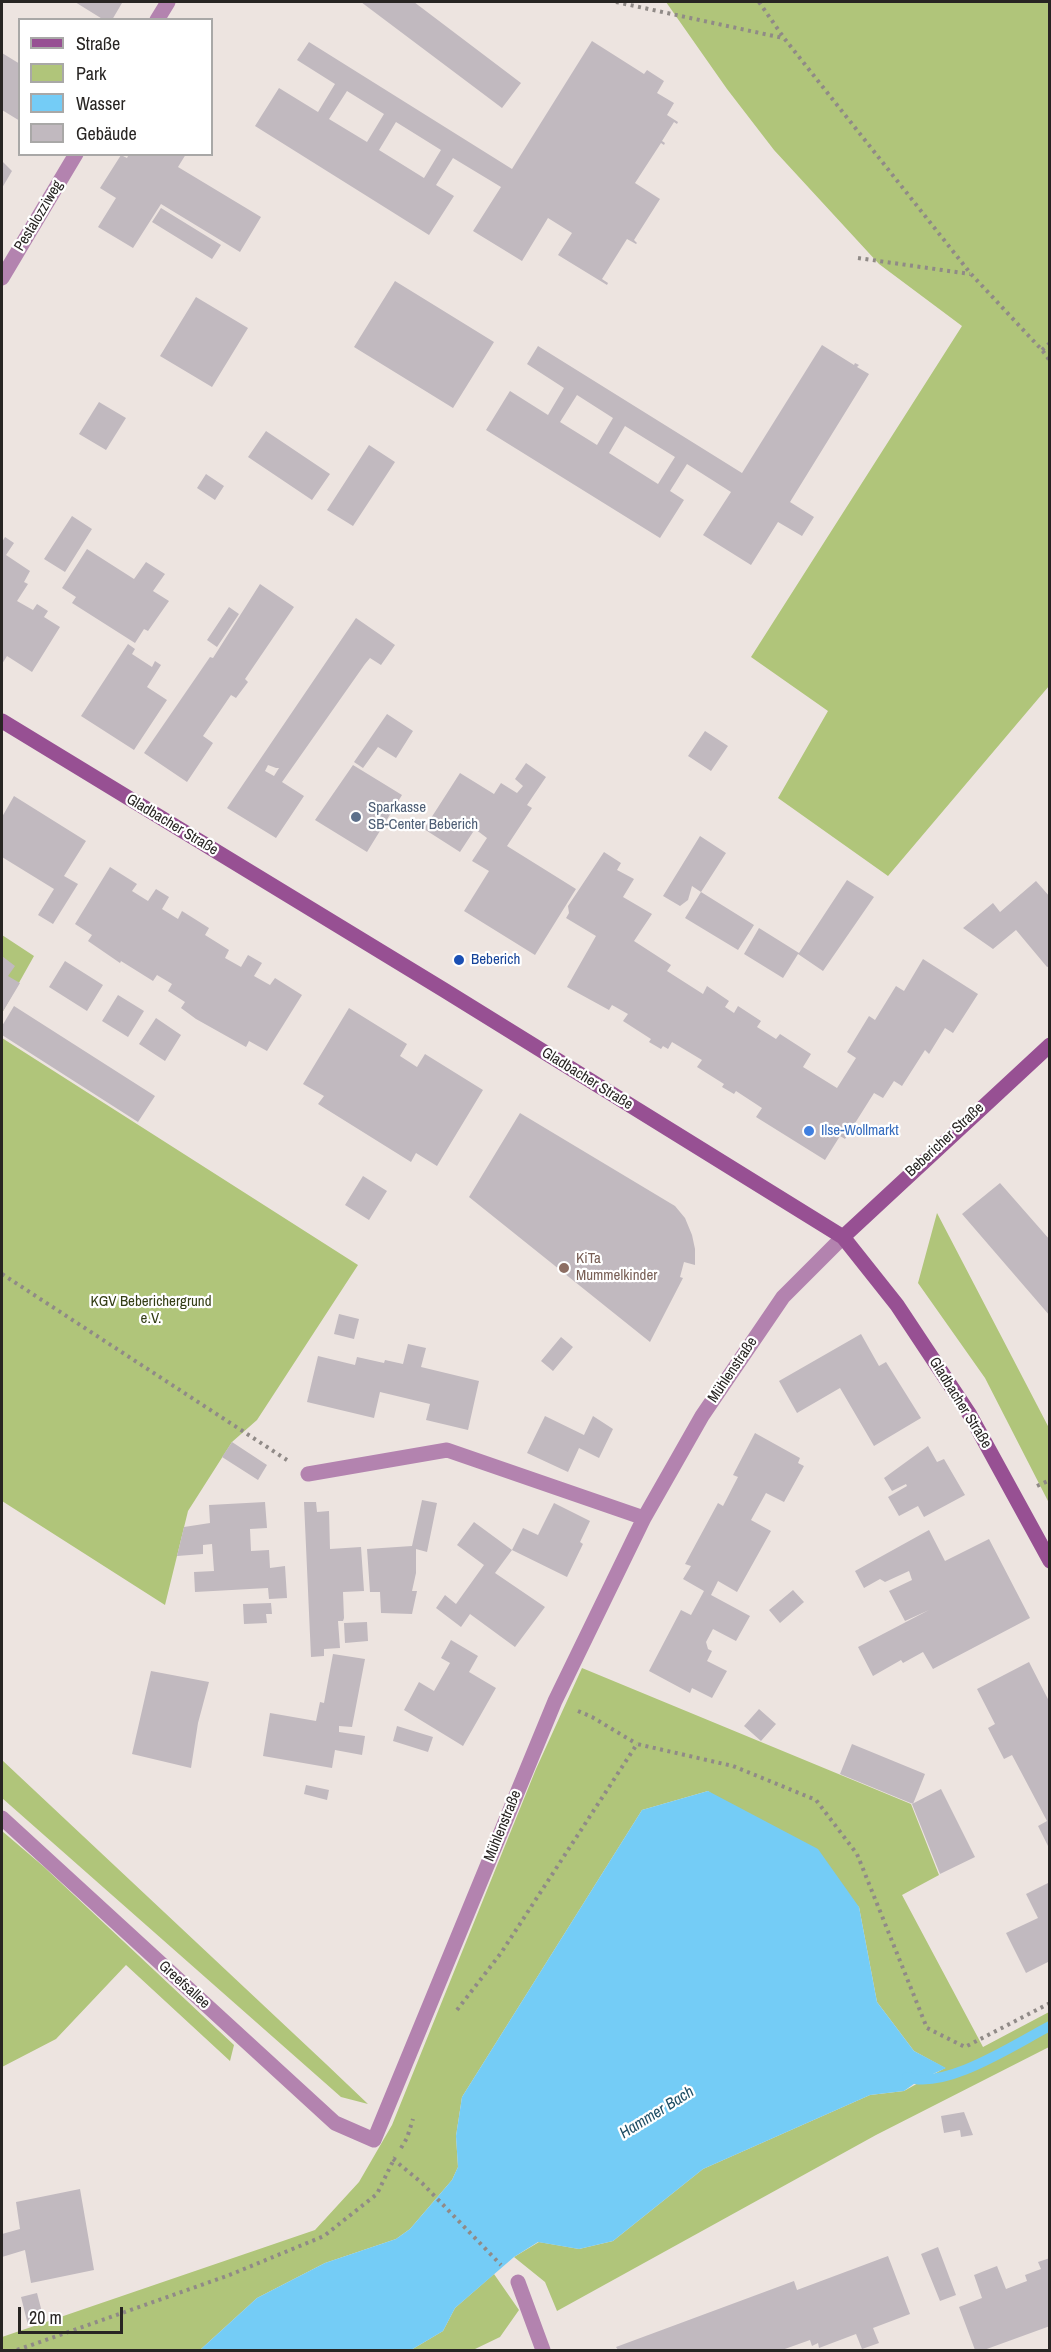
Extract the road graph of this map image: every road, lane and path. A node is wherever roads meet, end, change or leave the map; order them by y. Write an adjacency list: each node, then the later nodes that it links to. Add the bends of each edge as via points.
1 (168, 2): 4 (street)
2 (616, 2): 5 (path)
3 (759, 2): 5 (path)
4 (158, 18)
5 (784, 38): 8 (path)
6 (75, 156): 9 (street, Pestalozziweg)
7 (858, 258): 8 (path)
8 (970, 274): 11 (path)
9 (2, 278)
10 (1050, 342): 11 (path)
11 (1041, 350): 12 (path)
12 (1050, 361)
13 (2, 721): 15 (main road, Gladbacher Straße)
14 (1050, 1045): 15 (main road, Bebericher Straße)
15 (843, 1237): 18 (street, Mühlenstraße, via 783,1297 702,1416); 19 (main road, Gladbacher Straße, via 897,1305 970,1415)
16 (2, 1274): 17 (path)
17 (308, 1474): 18 (street, via 447,1450)
18 (644, 1518): 20 (street, Mühlenstraße)
19 (1050, 1561)
20 (555, 1701): 21 (path, via 592,1717); 26 (street, Mühlenstraße)
21 (637, 1744): 23 (path, via 733,1766 816,1800 857,1854 927,2028 965,2047); 24 (path, via 501,1953)
22 (2, 1818): 26 (street, Greefsallee, via 334,2123)
23 (1050, 2003)
24 (455, 2013)
25 (414, 2116): 27 (path, via 407,2138)
26 (374, 2140)
27 (393, 2160): 28 (path, via 422,2183); 29 (path, via 377,2194 324,2236 227,2276)
28 (518, 2282): 30 (street)
29 (17, 2350)
30 (543, 2350)

